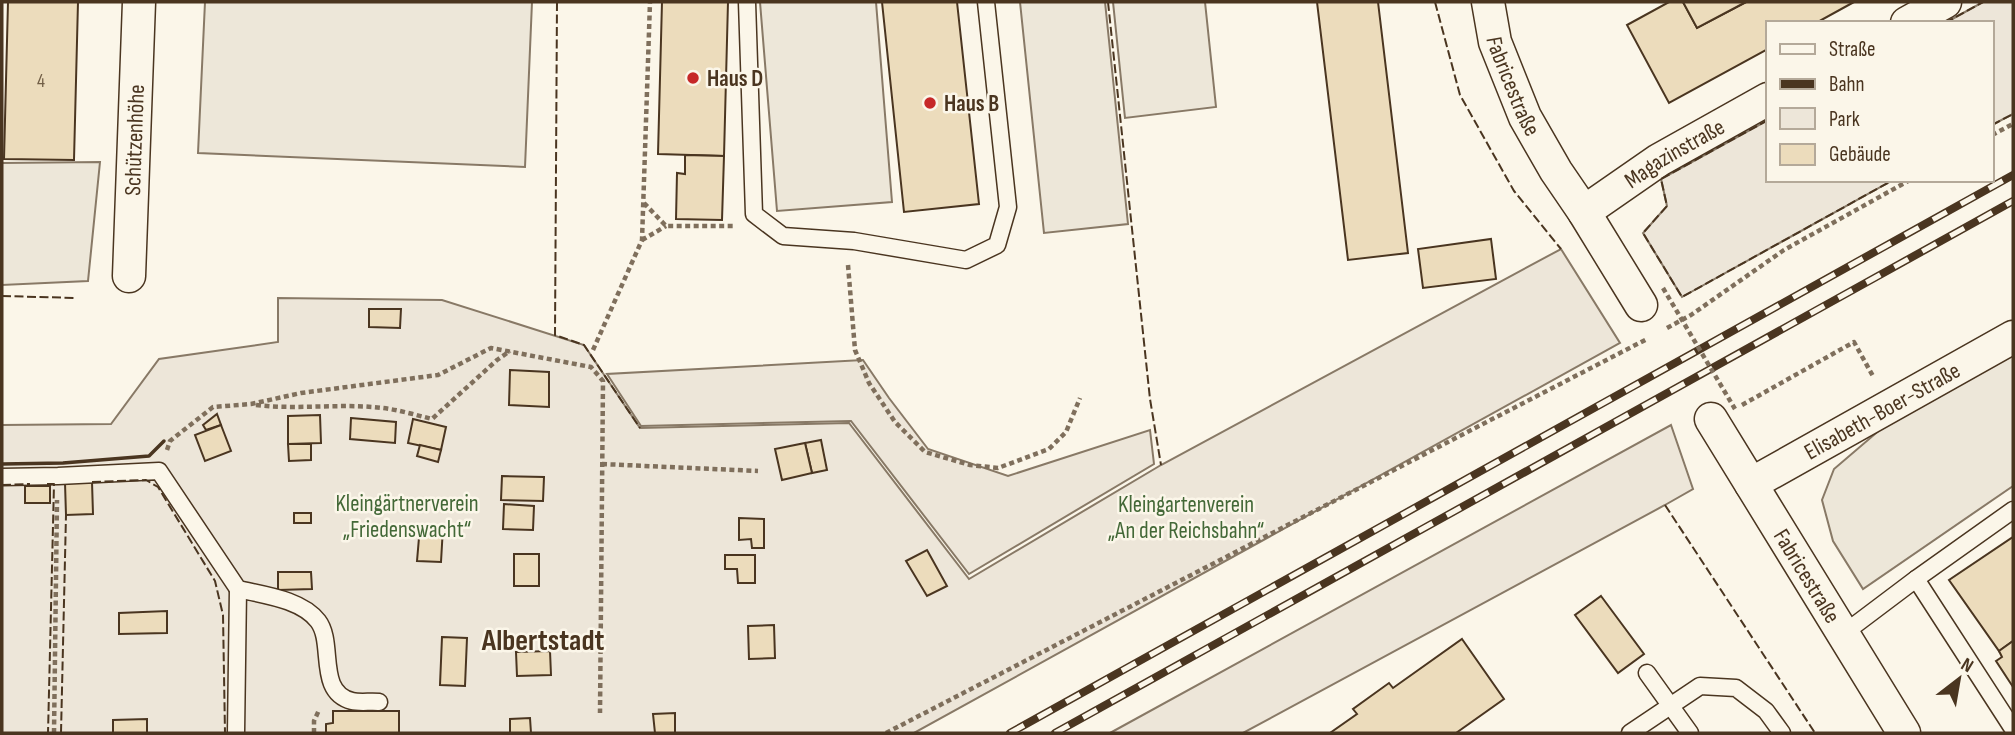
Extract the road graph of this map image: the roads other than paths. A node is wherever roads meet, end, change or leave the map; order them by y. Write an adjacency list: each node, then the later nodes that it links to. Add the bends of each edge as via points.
1 (139, 2): 9 (street, Schützenhöhe)
2 (747, 2): 3 (lane, via 754,214 783,236 851,240 966,260 997,245 1008,207)
3 (986, 2)
4 (1488, 2): 8 (street, Fabricestraße, via 1495,42 1524,117)
5 (1945, 2): 6 (street)
6 (1911, 21)
7 (1766, 100): 8 (street, Magazinstraße, via 1660,160)
8 (1584, 212): 10 (street, Fabricestraße)
9 (129, 276)
10 (1652, 296)
11 (2013, 337): 14 (street, Elisabeth-Boer-Straße)
12 (1723, 414): 14 (street, Fabricestraße)
13 (2, 477): 17 (lane, via 159,471)
14 (1751, 484): 18 (street, Fabricestraße)
15 (2013, 510): 16 (lane)
16 (1916, 579): 18 (lane); 22 (lane)
17 (238, 589): 20 (lane, via 305,609 324,632 334,689 351,701); 23 (lane)
18 (1843, 634): 27 (street, Fabricestraße)
19 (1647, 673): 21 (lane)
20 (379, 702)
21 (1670, 705): 24 (lane); 25 (lane); 26 (lane, via 1700,686 1736,688 1766,711)
22 (2013, 729)
23 (236, 733)
24 (1630, 733)
25 (1690, 733)
26 (1782, 733)
27 (1905, 733)

